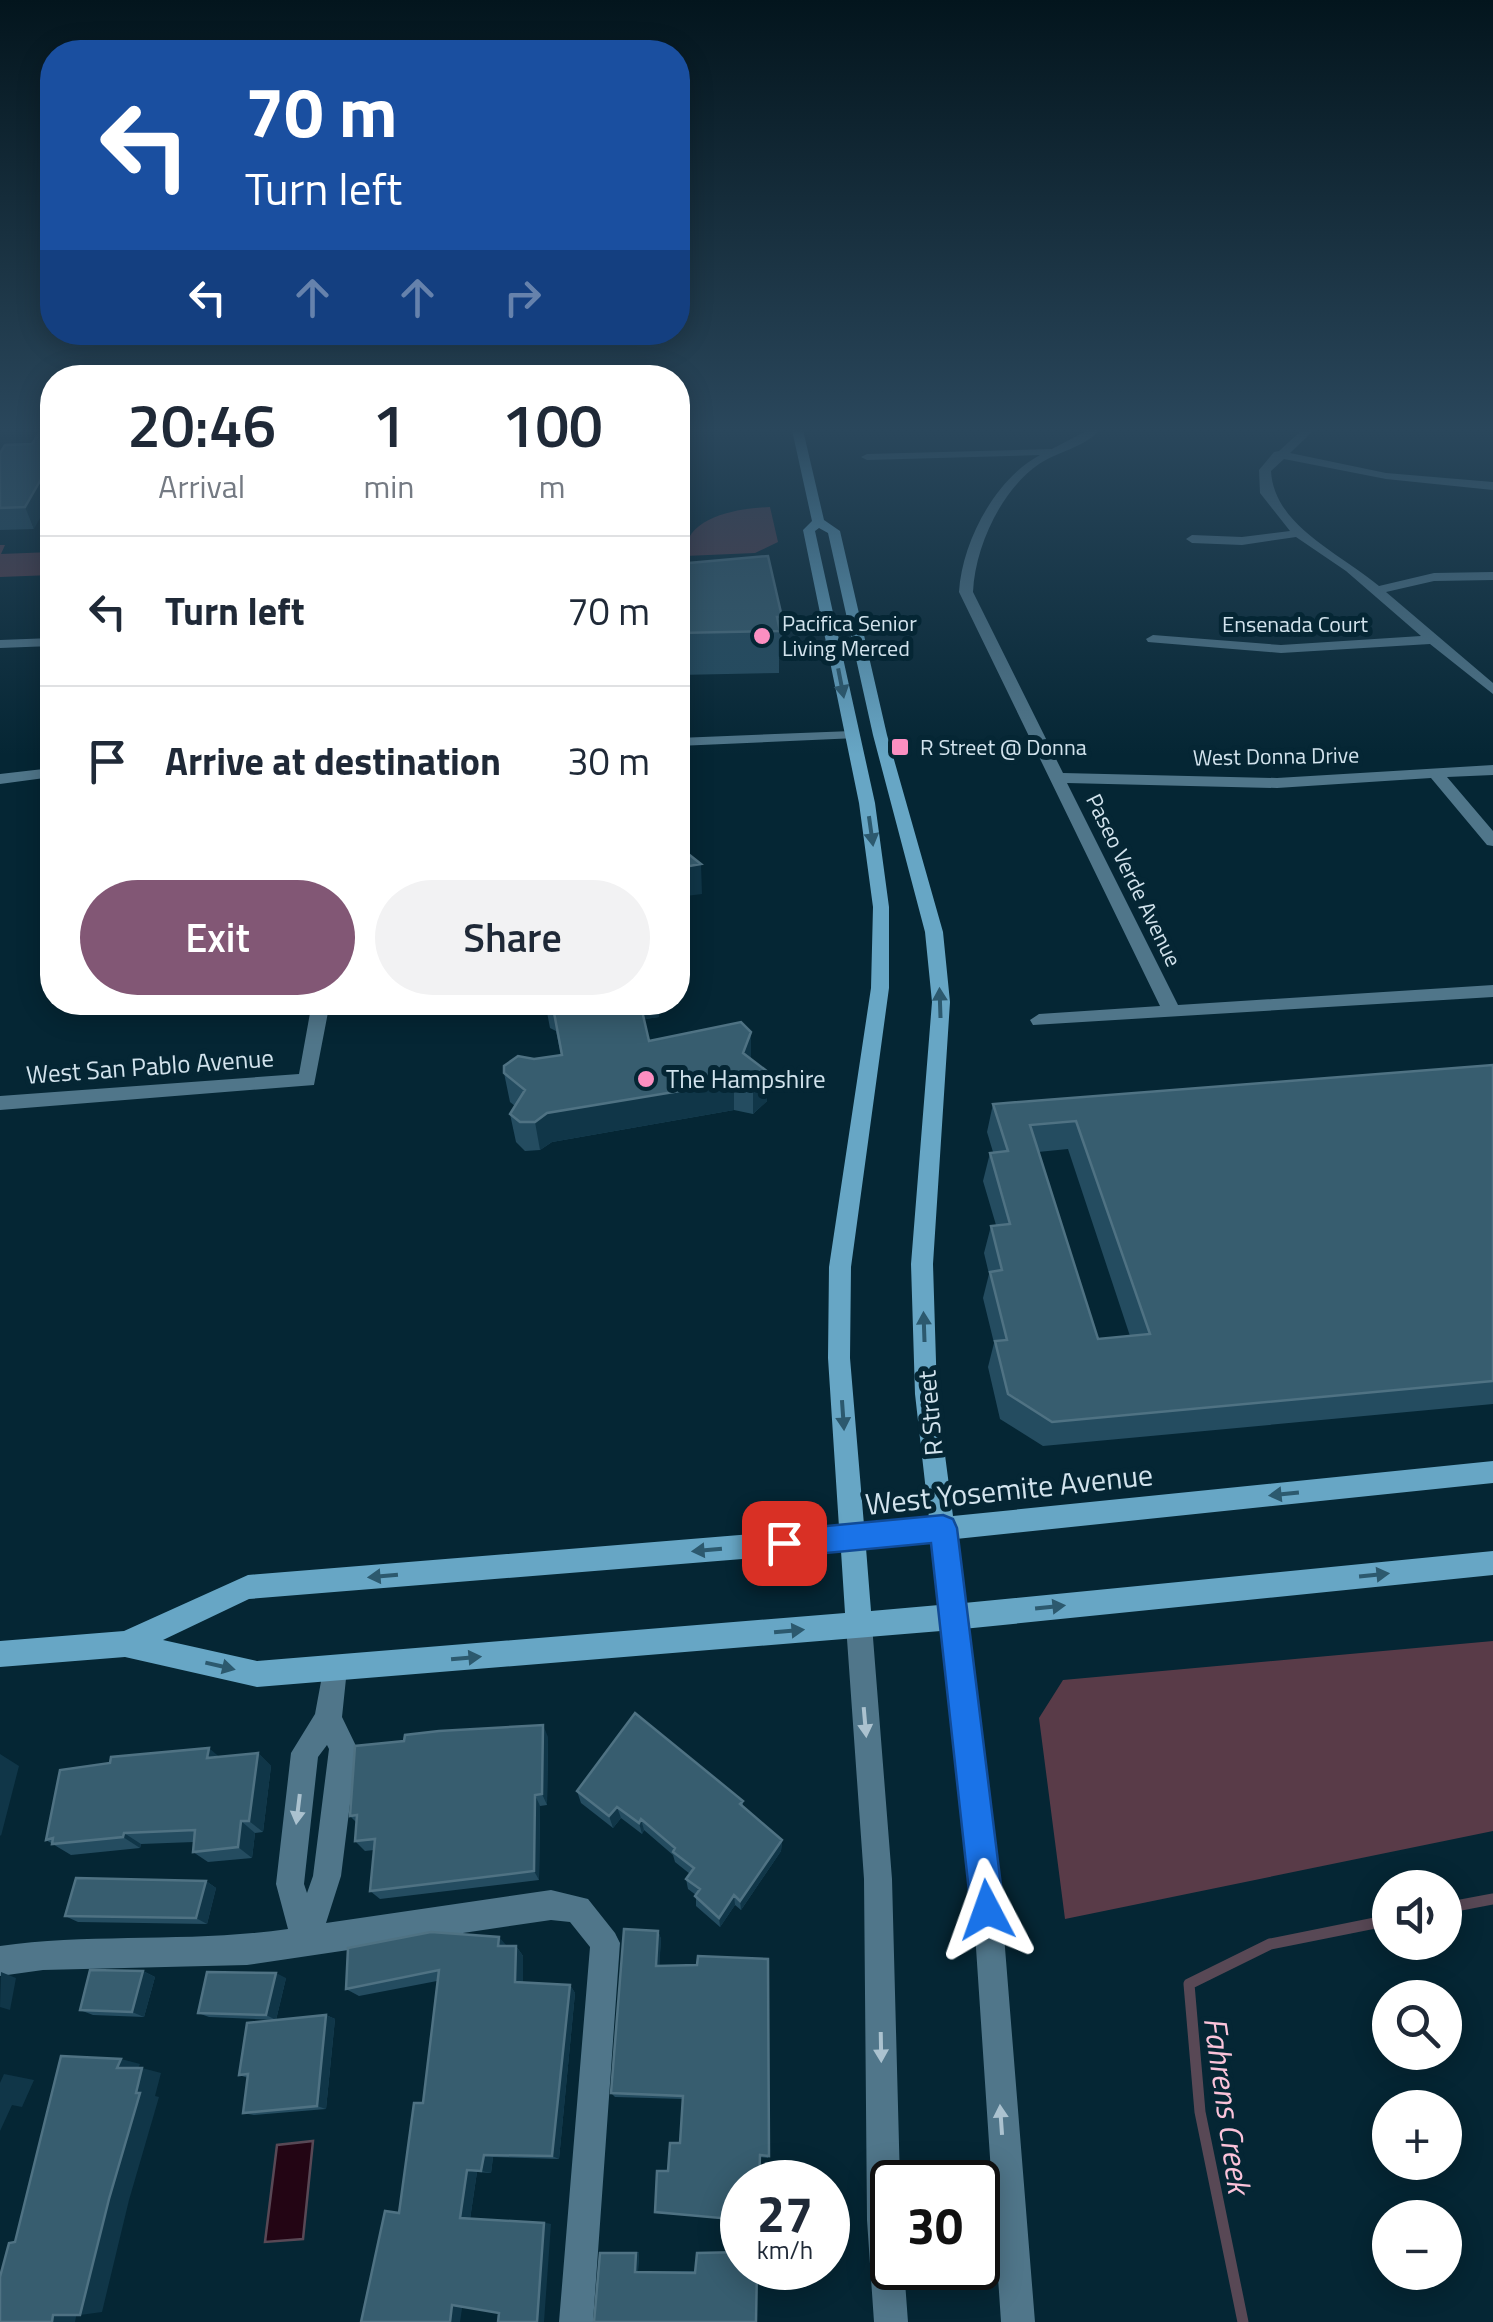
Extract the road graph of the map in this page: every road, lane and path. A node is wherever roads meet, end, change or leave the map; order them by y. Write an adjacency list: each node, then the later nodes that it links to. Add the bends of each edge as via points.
1 (811, 538): 14 (street, R Street, one-way to 14)
2 (836, 538): 28 (street, R Street, one-way to 2, via 926,1394 922,1264 941,1002 934,932)
3 (980, 538): 19 (street, Paseo Verde Avenue, via 964,574 966,592)
4 (1260, 538): 6 (street)
5 (1305, 538): 8 (street)
6 (1192, 539)
7 (1493, 576): 8 (street, via 1439,576)
8 (1377, 591): 10 (street)
9 (1153, 639): 10 (street, Ensenada Court, via 1282,649)
10 (1437, 639): 13 (street)
11 (40, 642): 12 (street)
12 (0, 644)
13 (1493, 690)
14 (852, 735): 15 (street); 29 (street, R Street, one-way to 29, via 881,907 880,988 840,1266)
15 (690, 742)
16 (1493, 770): 18 (street, West Donna Drive)
17 (40, 774): 20 (street)
18 (1436, 774): 19 (street, West Donna Drive, via 1277,783); 21 (street)
19 (1060, 778): 23 (street, Paseo Verde Avenue)
20 (0, 779)
21 (1493, 840)
22 (1493, 991): 23 (street)
23 (1172, 1011): 25 (street)
24 (318, 1015): 26 (street, West San Pablo Avenue, via 304,1080)
25 (1039, 1020)
26 (2, 1107)
27 (1493, 1472): 28 (street, West Yosemite Avenue, one-way to 28)
28 (943, 1528): 29 (street, West Yosemite Avenue); 31 (street, R Street)
29 (851, 1538): 32 (street, R Street); 33 (street, West Yosemite Avenue, one-way to 33, via 248,1587)
30 (1493, 1563): 31 (street, West Yosemite Avenue, one-way to 30)
31 (953, 1617): 32 (street, West Yosemite Avenue); 40 (street, R Street, one-way to 31, via 985,1873)
32 (858, 1625): 35 (street, West Yosemite Avenue, one-way to 32); 39 (street, R Street, one-way to 39, via 878,1879)
33 (125, 1644): 34 (street, West Yosemite Avenue); 35 (street, West Yosemite Avenue, one-way to 35, via 257,1674)
34 (0, 1654)
35 (334, 1669): 36 (street, via 328,1719 343,1748 327,1876)
36 (306, 1942): 37 (street); 38 (street, via 551,1905 578,1909 605,1943)
37 (0, 1961)
38 (576, 2322)
39 (891, 2322)
40 (1018, 2322)

